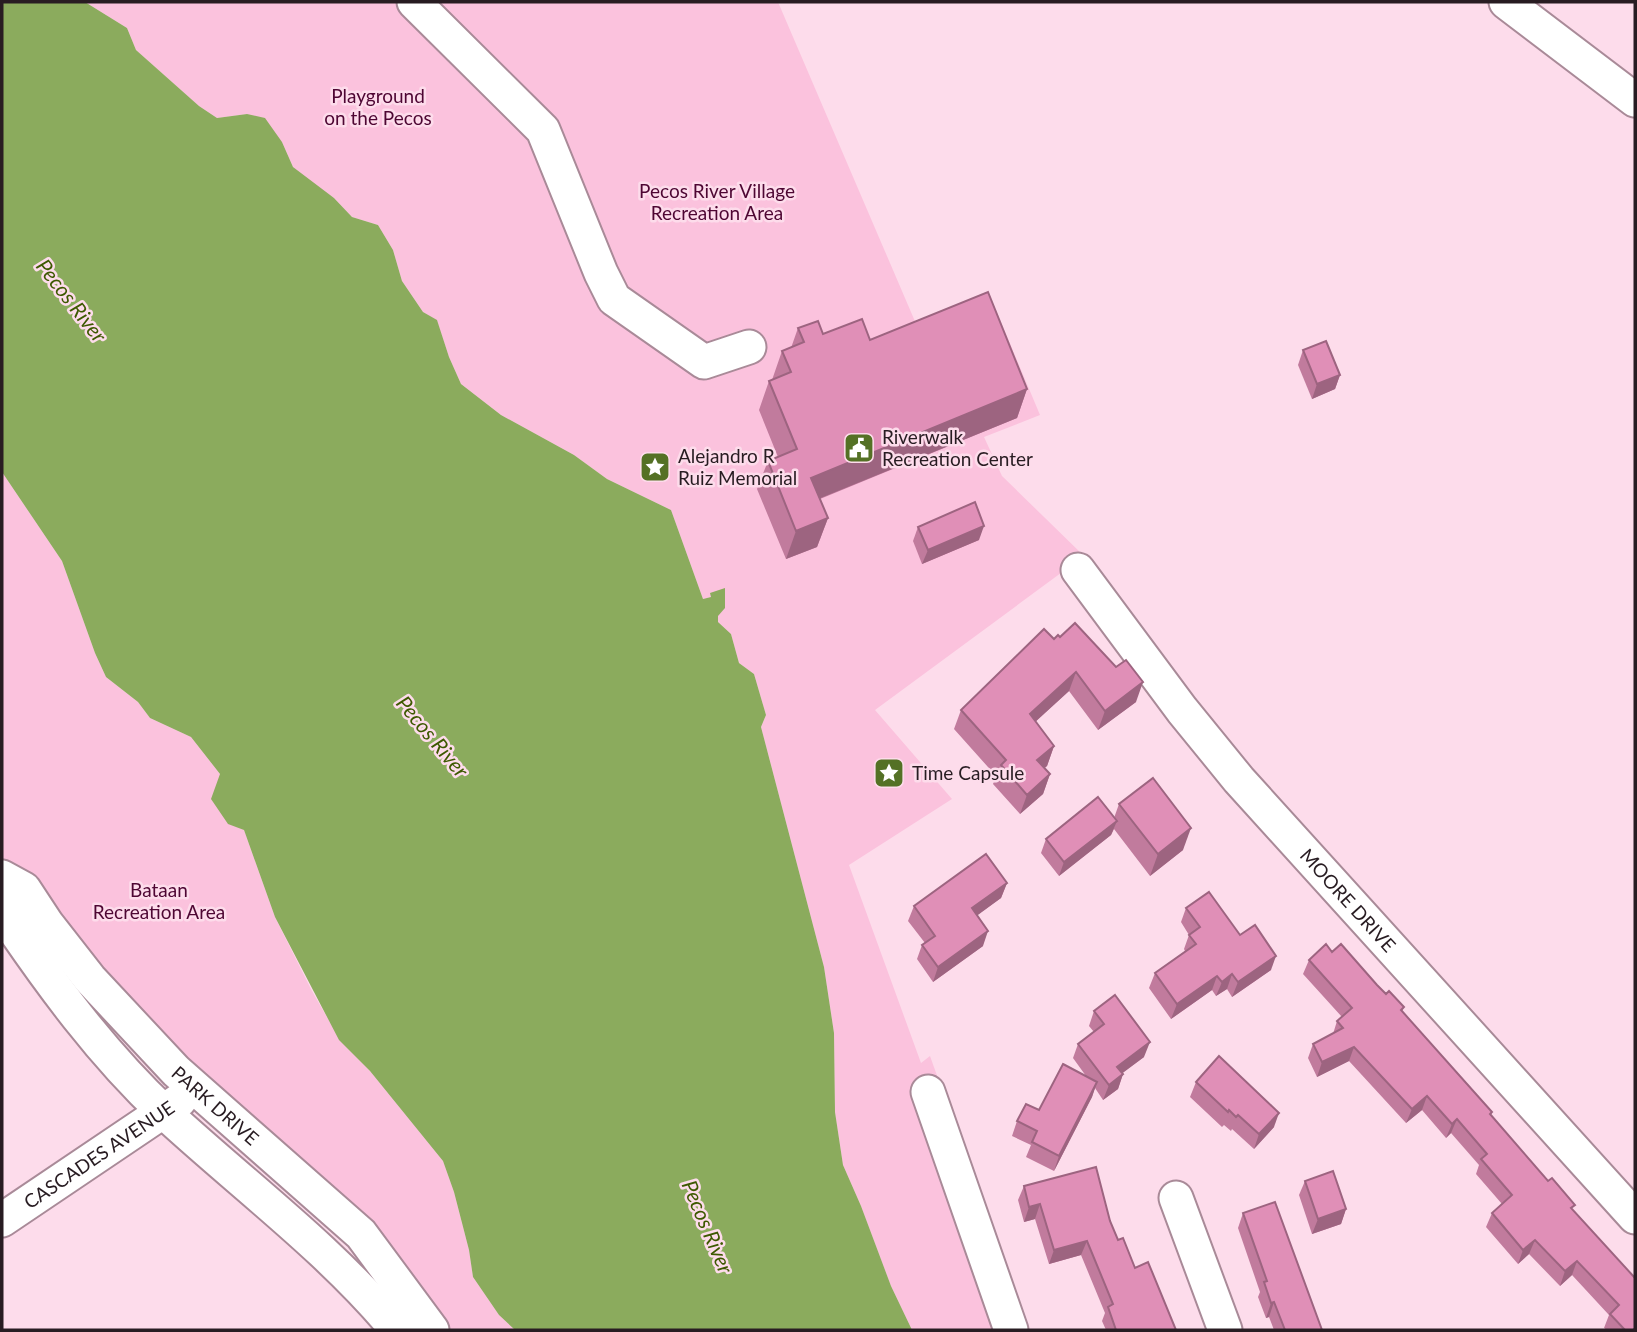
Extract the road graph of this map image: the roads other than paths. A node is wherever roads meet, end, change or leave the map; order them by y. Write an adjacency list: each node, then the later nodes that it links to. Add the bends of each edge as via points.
1 (414, 2): 4 (street, via 542,130 614,299 704,362)
2 (1506, 2): 3 (street)
3 (1635, 100)
4 (749, 347)
5 (1078, 570): 12 (street, MOORE DRIVE, via 1239,780)
6 (2, 877): 8 (street, PARK DRIVE, via 24,889 90,979)
7 (2, 912): 10 (street, PARK DRIVE, via 84,1026)
8 (195, 1090): 10 (street, CASCADES AVENUE); 15 (street, PARK DRIVE, via 361,1234)
9 (928, 1092): 16 (street)
10 (163, 1111): 13 (street, CASCADES AVENUE); 14 (street, PARK DRIVE, via 328,1257)
11 (1176, 1198): 17 (street)
12 (1635, 1217)
13 (2, 1220)
14 (397, 1330)
15 (432, 1330)
16 (1011, 1330)
17 (1225, 1330)

